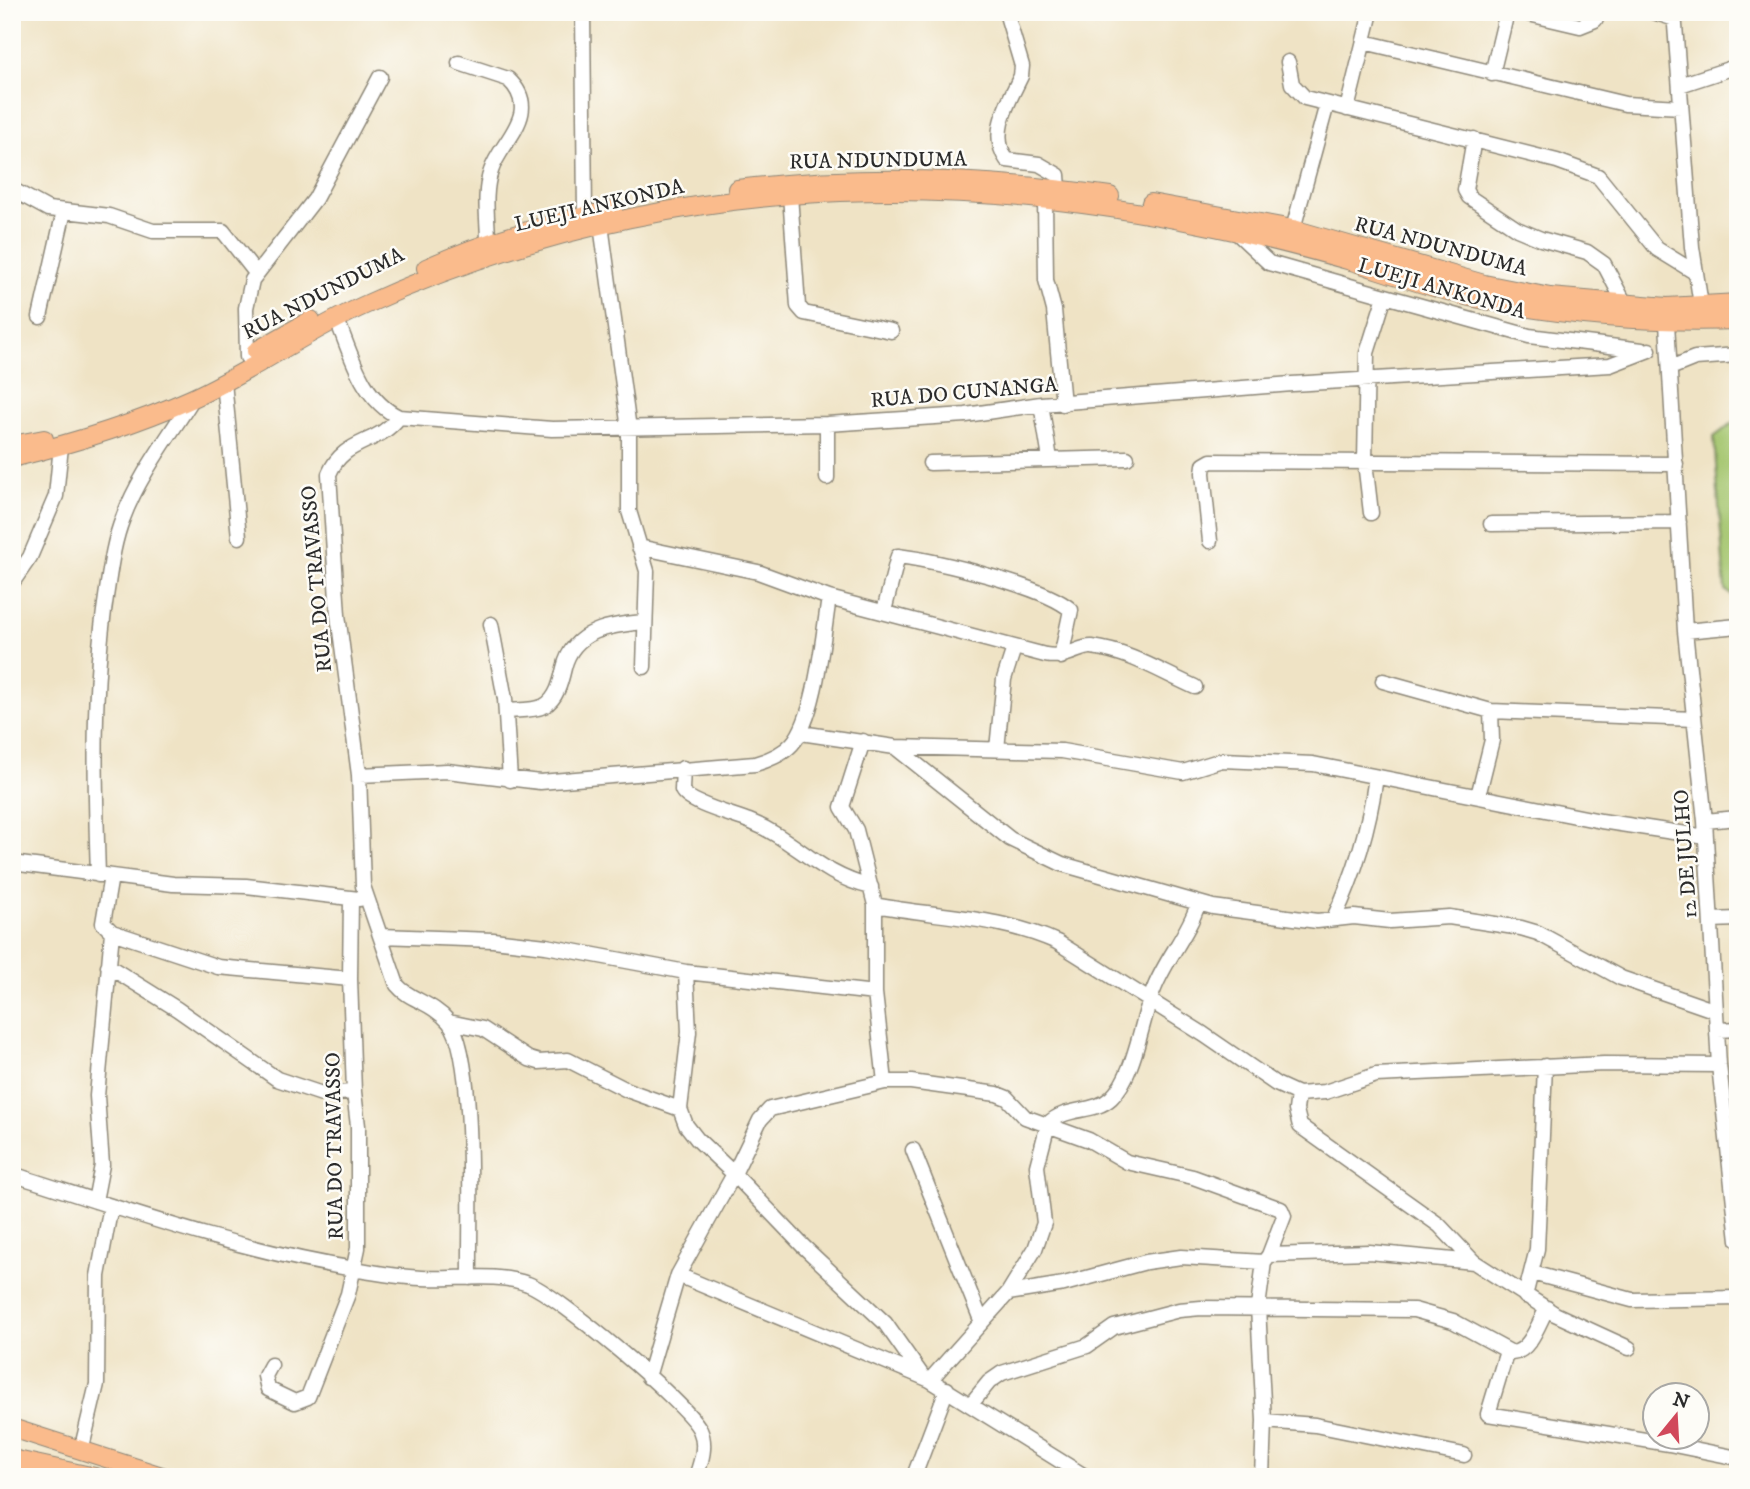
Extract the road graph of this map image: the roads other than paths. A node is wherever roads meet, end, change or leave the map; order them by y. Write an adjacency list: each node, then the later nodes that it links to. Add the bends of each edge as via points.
1 (583, 12): 24 (street)
2 (1006, 12): 21 (street, via 1022,66 999,134 1002,153 1007,160 1058,175)
3 (1371, 12): 9 (street)
4 (1507, 12): 13 (street)
5 (1520, 12): 6 (street, via 1580,26 1595,20)
6 (1599, 12)
7 (1653, 12): 8 (street)
8 (1674, 15): 15 (street)
9 (1364, 42): 13 (street); 18 (street)
10 (1288, 62): 16 (street, via 1295,91)
11 (459, 63): 28 (street, via 508,79 520,102 519,128 491,169)
12 (1738, 66): 15 (street)
13 (1492, 74): 17 (street, via 1625,104)
14 (380, 77): 29 (street, via 315,199)
15 (1680, 85): 17 (street)
16 (1327, 104): 18 (street); 26 (street)
17 (1681, 107): 30 (street)
18 (1347, 109): 19 (street)
19 (1474, 139): 30 (street, via 1598,176 1657,249); 33 (street, via 1465,190 1469,197 1517,229 1587,252 1604,264)
20 (15, 191): 23 (street, via 38,205)
21 (1052, 194): 22 (main road, LUEJI ANKONDA); 24 (main road, RUA NDUNDUMA, via 994,183 850,179 704,193); 26 (main road, RUA NDUNDUMA, via 1216,213); 27 (main road, LUEJI ANKONDA); 49 (street, via 1046,279 1054,310)
22 (790, 195): 25 (main road, LUEJI ANKONDA, via 664,211); 39 (street, via 797,306 804,313)
23 (64, 211): 29 (street, via 109,216 153,231 223,231); 35 (street)
24 (585, 216): 28 (main road, RUA NDUNDUMA)
25 (601, 225): 36 (main road, LUEJI ANKONDA, via 484,258); 52 (street)
26 (1293, 229): 33 (main road, RUA NDUNDUMA, via 1484,284 1550,297)
27 (1236, 232): 31 (street, LUEJI ANKONDA, via 1269,263); 38 (main road, LUEJI ANKONDA, via 1471,297)
28 (488, 242): 43 (main road, RUA NDUNDUMA, via 360,295)
29 (256, 273): 43 (street, via 247,299)
30 (1696, 273): 34 (street)
31 (1385, 296): 41 (street, LUEJI ANKONDA, via 1530,336); 46 (street, via 1370,341)
32 (1738, 303): 34 (main road, RUA NDUNDUMA)
33 (1625, 304): 34 (main road, RUA NDUNDUMA)
34 (1701, 305)
35 (40, 317)
36 (337, 320): 45 (main road, LUEJI ANKONDA); 50 (street, via 372,397)
37 (1738, 320): 38 (main road, LUEJI ANKONDA)
38 (1667, 323): 40 (street, 12 DE JULHO)
39 (891, 331)
40 (1670, 349): 41 (street); 44 (street, 12 DE JULHO)
41 (1649, 350): 46 (street, RUA DO CUNANGA, via 1610,365)
42 (1738, 355): 44 (street, via 1695,358)
43 (247, 357): 53 (main road, RUA NDUNDUMA, via 152,405)
44 (1670, 368): 60 (street, 12 DE JULHO)
45 (224, 382): 47 (main road, LUEJI ANKONDA); 65 (street)
46 (1366, 382): 49 (street, RUA DO CUNANGA); 58 (street)
47 (193, 398): 54 (main road, LUEJI ANKONDA); 96 (street, via 138,485 122,519 113,555 97,663 94,760)
48 (1041, 404): 49 (street, RUA DO CUNANGA); 51 (street, RUA DO CUNANGA, via 966,415); 57 (street)
49 (1063, 404)
50 (398, 417): 52 (street, RUA DO CUNANGA, via 552,429); 88 (street, RUA DO TRAVASSO, via 382,432 340,454 329,474 338,615)
51 (827, 424): 52 (street, RUA DO CUNANGA); 61 (street)
52 (629, 429): 67 (street, via 627,494)
53 (12, 445)
54 (61, 446): 55 (main road, LUEJI ANKONDA); 68 (street, via 56,496 30,557)
55 (12, 458)
56 (1127, 458): 57 (street)
57 (1050, 459): 59 (street)
58 (1365, 462): 60 (street); 62 (street); 66 (street, via 1211,461 1203,473)
59 (930, 463)
60 (1676, 464): 63 (street, 12 DE JULHO)
61 (827, 478)
62 (1371, 513)
63 (1679, 522): 64 (street); 74 (street, 12 DE JULHO)
64 (1492, 524)
65 (239, 537)
66 (1210, 541)
67 (639, 547): 69 (street, via 758,572); 71 (street, via 647,571)
68 (12, 583)
69 (829, 598): 70 (street); 83 (street, via 816,682)
70 (884, 611): 75 (street); 76 (street, via 898,556 1002,581 1057,600 1071,610)
71 (644, 622): 77 (street); 80 (street, via 606,626 589,634 572,650 549,702)
72 (491, 624): 80 (street)
73 (1738, 626): 74 (street)
74 (1685, 631): 82 (street, 12 DE JULHO)
75 (1014, 648): 76 (street); 86 (street, via 1004,680)
76 (1061, 657): 79 (street, via 1090,647 1143,661)
77 (644, 667)
78 (1383, 681): 81 (street)
79 (1195, 687)
80 (506, 711): 90 (street)
81 (1491, 711): 82 (street); 91 (street, via 1492,740)
82 (1694, 719): 93 (street, 12 DE JULHO)
83 (801, 733): 84 (street); 87 (street, via 791,746 755,764)
84 (863, 741): 85 (street); 97 (street, via 842,807 856,830)
85 (895, 747): 86 (street); 99 (street, via 1027,849 1073,868)
86 (997, 749): 89 (street, via 1093,755 1175,772 1222,760 1313,764)
87 (683, 768): 90 (street, via 540,782); 97 (street, via 684,796 756,824 840,878)
88 (359, 775): 90 (street, via 447,771); 98 (street, RUA DO TRAVASSO)
89 (1376, 777): 91 (street); 101 (street, via 1360,856)
90 (509, 780)
91 (1478, 796): 94 (street)
92 (1738, 818): 93 (street)
93 (1705, 821): 94 (street, 12 DE JULHO)
94 (1706, 837): 103 (street, 12 DE JULHO)
95 (12, 863): 96 (street)
96 (104, 876): 98 (street); 104 (street, via 103,923)
97 (871, 887): 100 (street)
98 (358, 899): 105 (street); 108 (street, RUA DO TRAVASSO)
99 (1198, 904): 101 (street, via 1317,921); 110 (street)
100 (875, 905): 109 (street); 110 (street, via 1036,932)
101 (1334, 918): 111 (street, via 1405,921 1449,917 1521,928 1621,978)
102 (1738, 919): 103 (street)
103 (1711, 920): 111 (street, 12 DE JULHO)
104 (112, 932): 106 (street); 108 (street, via 218,967)
105 (381, 936): 107 (street, via 546,946); 112 (street, via 399,989 429,1003)
106 (108, 966): 118 (street, via 277,1080 322,1094); 125 (street, via 97,1096 102,1165)
107 (686, 972): 109 (street); 120 (street, via 689,1032)
108 (350, 979): 118 (street, RUA DO TRAVASSO)
109 (875, 993): 117 (street)
110 (1150, 1002): 119 (street); 121 (street, via 1116,1092 1104,1103 1064,1114)
111 (1716, 1011): 114 (street, 12 DE JULHO)
112 (449, 1022): 120 (street, via 484,1029 528,1059 568,1060 627,1090); 133 (street, via 466,1067)
113 (1738, 1029): 114 (street)
114 (1718, 1030): 115 (street, 12 DE JULHO)
115 (1719, 1065): 116 (street); 127 (street, 12 DE JULHO)
116 (1545, 1066): 119 (street, via 1376,1075 1325,1092); 131 (street, via 1541,1195)
117 (884, 1082): 121 (street, via 997,1094 1025,1117); 124 (street, via 770,1109)
118 (354, 1092): 130 (street, RUA DO TRAVASSO, via 359,1140)
119 (1298, 1094): 129 (street, via 1300,1126 1439,1226)
120 (680, 1109): 124 (street, via 696,1139)
121 (1048, 1124): 128 (street, via 1089,1140 1127,1163 1192,1177 1281,1209 1284,1216); 134 (street, via 1037,1166 1044,1223 1035,1249)
122 (913, 1150): 139 (street)
123 (12, 1174): 125 (street)
124 (734, 1174): 132 (street); 144 (street, via 878,1315)
125 (95, 1201): 126 (street)
126 (111, 1206): 130 (street, via 215,1239); 149 (street, via 98,1276 97,1384)
127 (1738, 1240)
128 (1267, 1258): 129 (street, via 1369,1252); 134 (street, via 1181,1257); 137 (street)
129 (1474, 1262): 135 (street)
130 (355, 1269): 133 (street, via 422,1278); 142 (street, RUA DO TRAVASSO, via 309,1396 295,1402 268,1390 265,1377)
131 (1532, 1273): 135 (street); 136 (street, via 1632,1300)
132 (678, 1275): 143 (street); 144 (street)
133 (470, 1278): 143 (street, via 507,1279 545,1292)
134 (1008, 1293): 139 (street)
135 (1525, 1296): 138 (street)
136 (1738, 1298)
137 (1258, 1307): 141 (street, via 1414,1310 1453,1321); 146 (street, via 1179,1310 1114,1327 1087,1346 1002,1373); 147 (street)
138 (1547, 1308): 140 (street); 141 (street, via 1522,1351)
139 (981, 1320): 144 (street)
140 (1629, 1348)
141 (1507, 1351): 151 (street, via 1488,1415)
142 (271, 1365)
143 (648, 1377): 157 (street, via 683,1406 700,1431 703,1450)
144 (926, 1378): 145 (street)
145 (947, 1388): 146 (street); 154 (street)
146 (971, 1404): 158 (street)
147 (1264, 1421): 150 (street, via 1315,1425); 159 (street)
148 (12, 1428): 149 (main road)
149 (81, 1451): 156 (main road)
150 (1464, 1455)
151 (1738, 1458)
152 (12, 1459): 153 (main road)
153 (76, 1475): 155 (main road)
154 (914, 1476)
155 (95, 1477)
156 (165, 1477)
157 (696, 1477)
158 (1086, 1477)
159 (1262, 1477)

